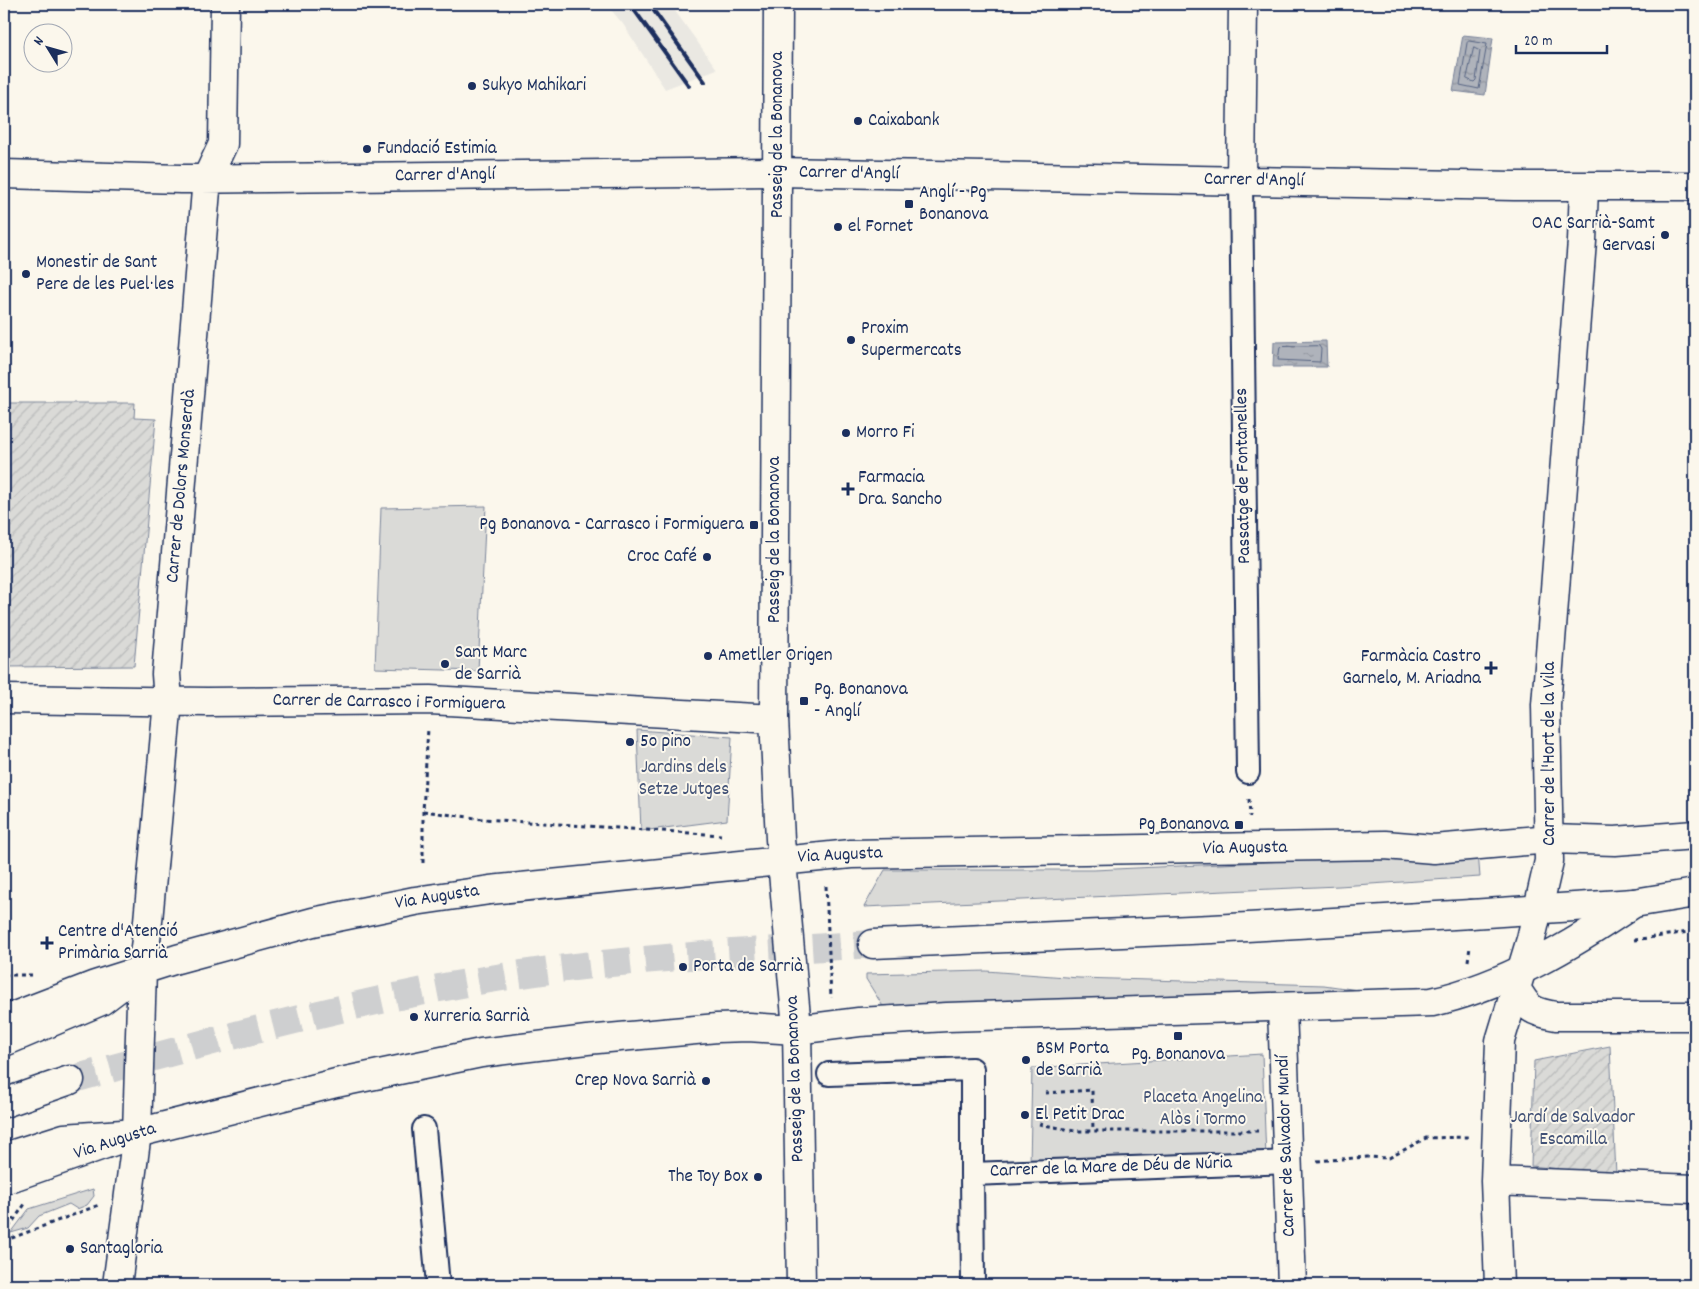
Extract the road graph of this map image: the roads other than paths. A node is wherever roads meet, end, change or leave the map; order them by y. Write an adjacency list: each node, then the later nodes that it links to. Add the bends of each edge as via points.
1 (226, 4): 6 (main road, Carrer de Dolors Monserdà, via 223,144)
2 (778, 4): 4 (main road, Passeig de la Bonanova)
3 (1243, 4): 7 (main road)
4 (778, 172): 6 (main road, Carrer d'Anglí); 7 (main road, Carrer d'Anglí); 12 (main road, Passeig de la Bonanova)
5 (4, 174): 6 (main road, Carrer d'Anglí)
6 (207, 178): 11 (main road, Carrer de Dolors Monserdà, via 166,674)
7 (1241, 181): 9 (main road, Carrer d'Anglí); 13 (street, Passatge de Fontanelles)
8 (1695, 186): 9 (main road, Carrer d'Anglí)
9 (1584, 187): 15 (main road, Carrer de l'Hort de la Vila, via 1546,705)
10 (4, 699): 11 (main road, Carrer de Carrasco i Formiguera)
11 (168, 701): 12 (main road, Carrer de Carrasco i Formiguera, via 430,700); 21 (main road, Carrer de Dolors Monserdà)
12 (774, 719): 16 (main road, Passeig de la Bonanova)
13 (1248, 772)
14 (1695, 834): 15 (main road, Via Augusta, via 1632,840)
15 (1550, 839): 16 (main road, Via Augusta, via 1434,848 1385,846 826,856); 19 (main road, Carrer de l'Hort de la Vila, via 1549,861)
16 (782, 860): 21 (main road, Via Augusta, via 490,890 415,901 313,922); 26 (main road, Passeig de la Bonanova)
17 (1695, 892): 18 (main road, Via Augusta)
18 (1634, 903): 19 (main road, Via Augusta); 22 (main road, Via Augusta)
19 (1537, 910): 20 (main road, Via Augusta); 22 (main road, Carrer de l'Hort de la Vila)
20 (872, 944)
21 (142, 970): 25 (main road, Via Augusta); 27 (main road, via 101,1001); 32 (main road, Carrer de Dolors Monserdà)
22 (1519, 978): 23 (main road, Via Augusta, via 1432,1002); 24 (main road, via 1525,1004 1536,1013 1556,1016); 37 (main road, Carrer de l'Hort de la Vila, via 1500,1041)
23 (1282, 1008): 26 (main road, Via Augusta, via 946,1017); 34 (main road, Carrer de Salvador Mundí)
24 (1695, 1016)
25 (4, 1020)
26 (796, 1030): 32 (main road, Via Augusta, via 718,1028 481,1053 336,1083); 41 (main road, Passeig de la Bonanova)
27 (4, 1042)
28 (829, 1074): 35 (street, Carrer de la Mare de Déu de Núria, via 972,1068)
29 (70, 1080): 30 (main road)
30 (4, 1103)
31 (424, 1129): 40 (street)
32 (136, 1133): 33 (main road, via 64,1138); 36 (main road, Via Augusta); 39 (main road)
33 (4, 1157)
34 (1289, 1162): 35 (street, Carrer de la Mare de Déu de Núria); 43 (main road, Carrer de Salvador Mundí)
35 (972, 1174): 42 (street)
36 (4, 1180)
37 (1495, 1181): 38 (main road); 44 (main road, Carrer de l'Hort de la Vila)
38 (1695, 1189)
39 (117, 1285)
40 (438, 1285)
41 (802, 1285)
42 (973, 1285)
43 (1292, 1285)
44 (1499, 1285)

